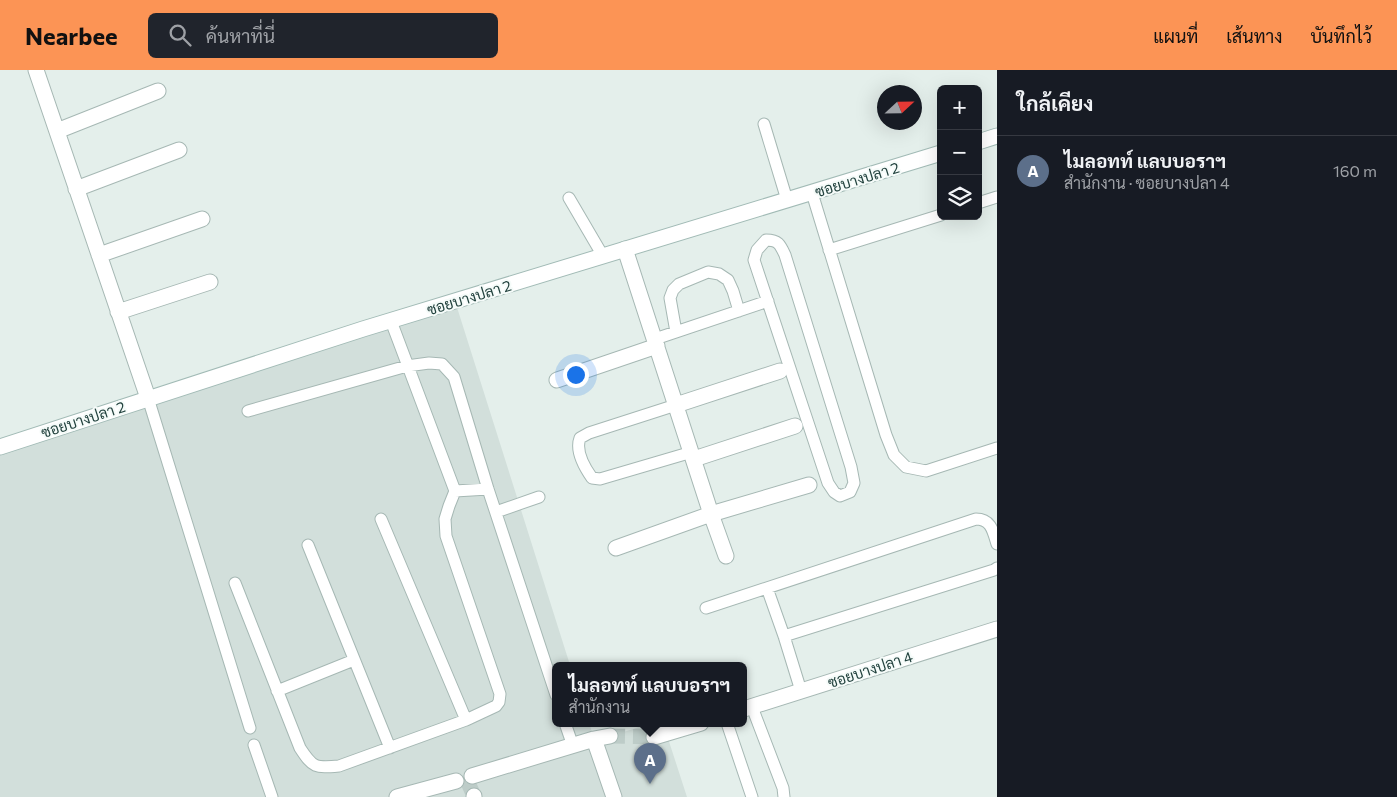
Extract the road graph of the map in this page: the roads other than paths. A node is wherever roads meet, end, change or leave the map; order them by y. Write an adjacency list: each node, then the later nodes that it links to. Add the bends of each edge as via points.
1 (36, 70): 4 (street)
2 (158, 91): 4 (street)
3 (764, 124): 13 (lane)
4 (56, 131): 9 (street)
5 (997, 136): 6 (street)
6 (982, 141)
7 (179, 150): 9 (street)
8 (937, 154): 10 (street, ซอยบางปลา 2)
9 (76, 189): 19 (street)
10 (812, 192): 13 (street, ซอยบางปลา 2); 18 (lane)
11 (997, 197): 14 (lane)
12 (569, 198): 20 (lane)
13 (787, 200): 17 (street, ซอยบางปลา 2)
14 (982, 202)
15 (937, 216): 18 (lane)
16 (202, 219): 19 (street)
17 (625, 250): 20 (street, ซอยบางปลา 2); 27 (street)
18 (830, 250): 36 (lane, via 894,455 906,467 926,472)
19 (98, 255): 24 (street)
20 (603, 256): 25 (street, ซอยบางปลา 2)
21 (210, 282): 24 (street)
22 (768, 301): 22 (lane, via 828,483 840,496 850,492 854,483 851,467 785,255 774,240 766,240 757,250 754,260); 23 (lane)
23 (739, 311): 26 (lane); 26 (lane, via 728,280 708,272 672,290 670,298)
24 (118, 312): 31 (street)
25 (391, 321): 28 (lane); 31 (street, ซอยบางปลา 2)
26 (676, 332): 27 (lane)
27 (656, 343): 30 (street); 32 (street)
28 (408, 366): 33 (lane); 39 (lane, via 442,364 454,377); 40 (lane)
29 (780, 371): 32 (street)
30 (557, 380)
31 (148, 398): 35 (street, ซอยบางปลา 2); 64 (lane)
32 (676, 405): 37 (street); 37 (lane, via 589,433 580,438 577,445 586,470 592,478 600,479)
33 (248, 411)
34 (795, 426): 37 (street)
35 (0, 446)
36 (997, 448)
37 (693, 455): 43 (street)
38 (809, 485): 43 (street)
39 (488, 489): 40 (lane); 42 (lane)
40 (455, 492): 60 (lane, via 445,519 446,536 500,694 496,706)
41 (539, 496): 42 (lane)
42 (496, 512): 56 (lane)
43 (711, 514): 47 (street); 48 (street)
44 (382, 519): 60 (lane)
45 (997, 544): 51 (lane, via 990,523 976,519)
46 (308, 545): 55 (lane)
47 (616, 548)
48 (726, 556)
49 (997, 568): 54 (lane)
50 (235, 583): 57 (lane)
51 (767, 588): 52 (lane); 54 (lane)
52 (706, 608)
53 (997, 629): 58 (street, ซอยบางปลา 4)
54 (784, 636): 58 (lane)
55 (354, 660): 57 (lane); 70 (lane)
56 (552, 683)
57 (278, 691): 70 (lane, via 300,748 309,762 320,768 339,766)
58 (801, 691): 59 (street, ซอยบางปลา 4)
59 (748, 708): 77 (lane)
60 (466, 720): 70 (lane)
61 (567, 727): 69 (lane)
62 (688, 727): 66 (street)
63 (728, 727): 76 (lane)
64 (250, 728)
65 (610, 736): 67 (street)
66 (654, 737)
67 (594, 739): 69 (street); 75 (street)
68 (254, 745): 73 (lane)
69 (573, 746): 71 (street)
70 (390, 748)
71 (472, 776)
72 (456, 781): 74 (street)
73 (272, 797)
74 (397, 797)
75 (614, 797)
76 (752, 797)
77 (784, 797)

